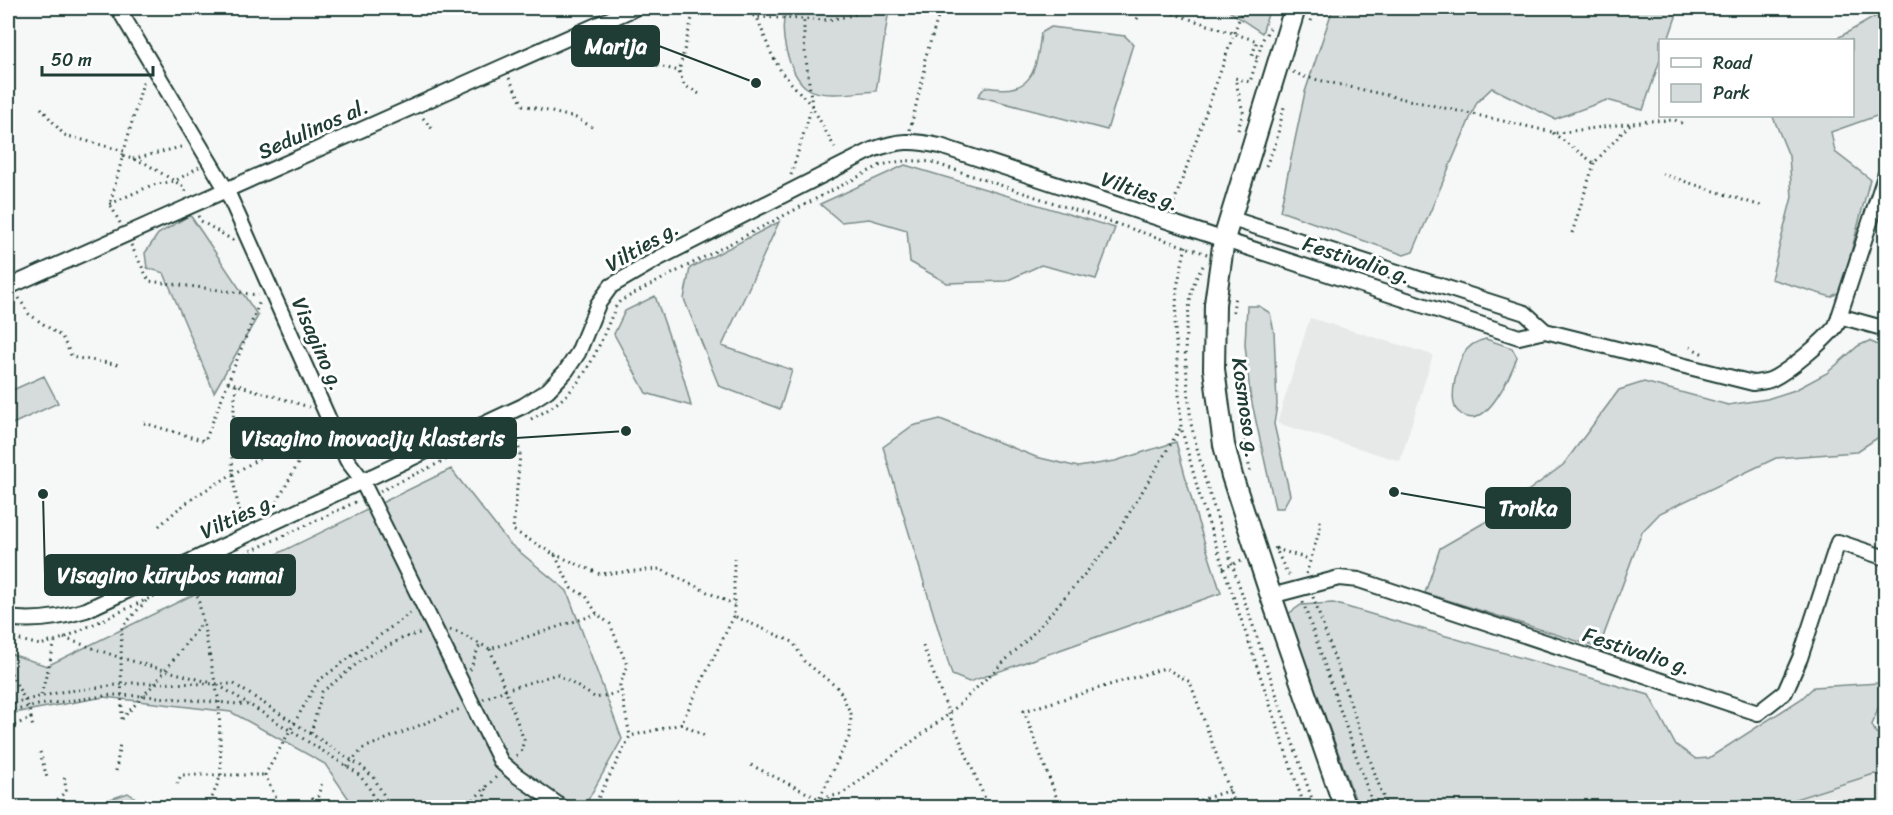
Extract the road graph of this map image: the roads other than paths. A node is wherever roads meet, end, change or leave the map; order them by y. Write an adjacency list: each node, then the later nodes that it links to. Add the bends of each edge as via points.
1 (118, 8): 5 (street, Visagino g.)
2 (635, 8): 5 (street, Sedulinos al.)
3 (1295, 8): 6 (main road, Kosmoso g., via 1286,68)
4 (1886, 173): 9 (street, Festivalio g.)
5 (228, 191): 8 (street, Sedulinos al.); 12 (street, Visagino g., via 347,460)
6 (1229, 218): 7 (main road, Kosmoso g.); 11 (street, Festivalio g., via 1525,313)
7 (1216, 246): 11 (street, Festivalio g., via 1519,337); 12 (street, Vilties g., via 1167,223 940,146 892,143 659,258 611,286 598,304 578,352 548,390 510,412); 14 (main road, Kosmoso g., via 1213,341 1220,417 1232,476)
8 (9, 287)
9 (1839, 316): 10 (street); 11 (street, Festivalio g., via 1828,335 1782,373 1753,383)
10 (1886, 329)
11 (1545, 331)
12 (362, 480): 15 (street, Vilties g., via 86,610 46,619); 16 (street, Visagino g., via 501,762)
13 (1886, 558): 14 (street, Festivalio g., via 1838,542 1785,692 1758,713 1359,580 1339,578 1304,583)
14 (1271, 596): 17 (main road, Kosmoso g.)
15 (8, 618)
16 (563, 807)
17 (1345, 807)

